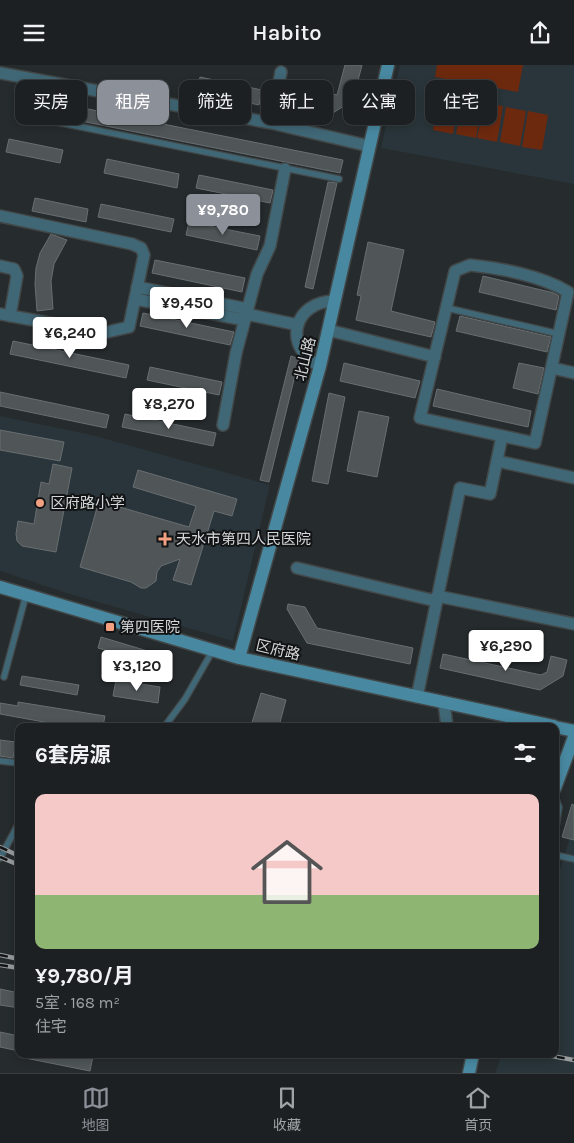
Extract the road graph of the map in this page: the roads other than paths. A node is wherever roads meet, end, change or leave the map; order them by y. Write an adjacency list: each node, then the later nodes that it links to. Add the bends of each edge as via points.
1 (388, 65): 8 (main road, 北山路)
2 (0, 73): 5 (street)
3 (281, 73): 4 (street)
4 (280, 80)
5 (261, 121)
6 (71, 125): 9 (lane)
7 (280, 125): 8 (street)
8 (369, 146): 15 (main road, 北山路)
9 (285, 169): 10 (lane); 17 (street, via 270,246 257,274)
10 (339, 179)
11 (0, 216): 13 (street, via 141,248 144,255)
12 (0, 266): 18 (street, via 14,269 17,276)
13 (137, 287): 14 (street); 17 (street)
14 (135, 299): 17 (street); 18 (street, via 129,327 103,333)
15 (335, 301): 19 (street, via 314,305 305,312); 20 (main road, 北山路)
16 (446, 308): 21 (lane); 21 (street, via 455,271 470,265 513,273 549,282 568,292); 22 (street)
17 (246, 314): 19 (street); 26 (street)
18 (5, 315)
19 (298, 325): 23 (street, via 298,343 302,353)
20 (328, 330): 22 (street); 23 (main road, 北山路)
21 (559, 334): 24 (street)
22 (435, 357): 27 (street, via 420,418)
23 (320, 366): 36 (main road, 北山路)
24 (552, 368): 25 (street); 27 (street, via 535,443)
25 (574, 373)
26 (223, 425)
27 (502, 436): 28 (street)
28 (497, 461): 29 (street); 33 (street, via 490,495 460,488)
29 (574, 478)
30 (297, 568): 33 (street)
31 (0, 587): 32 (main road, 区府路)
32 (26, 595): 35 (main road, 区府路); 37 (lane)
33 (437, 599): 34 (street); 38 (street)
34 (574, 624)
35 (213, 650): 36 (main road, 区府路); 40 (lane)
36 (240, 658): 38 (main road, 区府路)
37 (4, 677)
38 (417, 697): 39 (main road, 区府路)
39 (444, 703): 41 (street); 42 (main road, 区府路)
40 (167, 723)
41 (447, 723)
42 (540, 723)
43 (559, 727): 44 (main road, 区府路)
44 (574, 731)
45 (574, 737): 48 (main road)
46 (0, 761): 47 (lane)
47 (15, 763)
48 (559, 777)
49 (15, 828): 51 (lane)
50 (559, 856): 52 (lane)
51 (0, 858)
52 (574, 859)
53 (472, 1058): 54 (main road)
54 (469, 1073)

